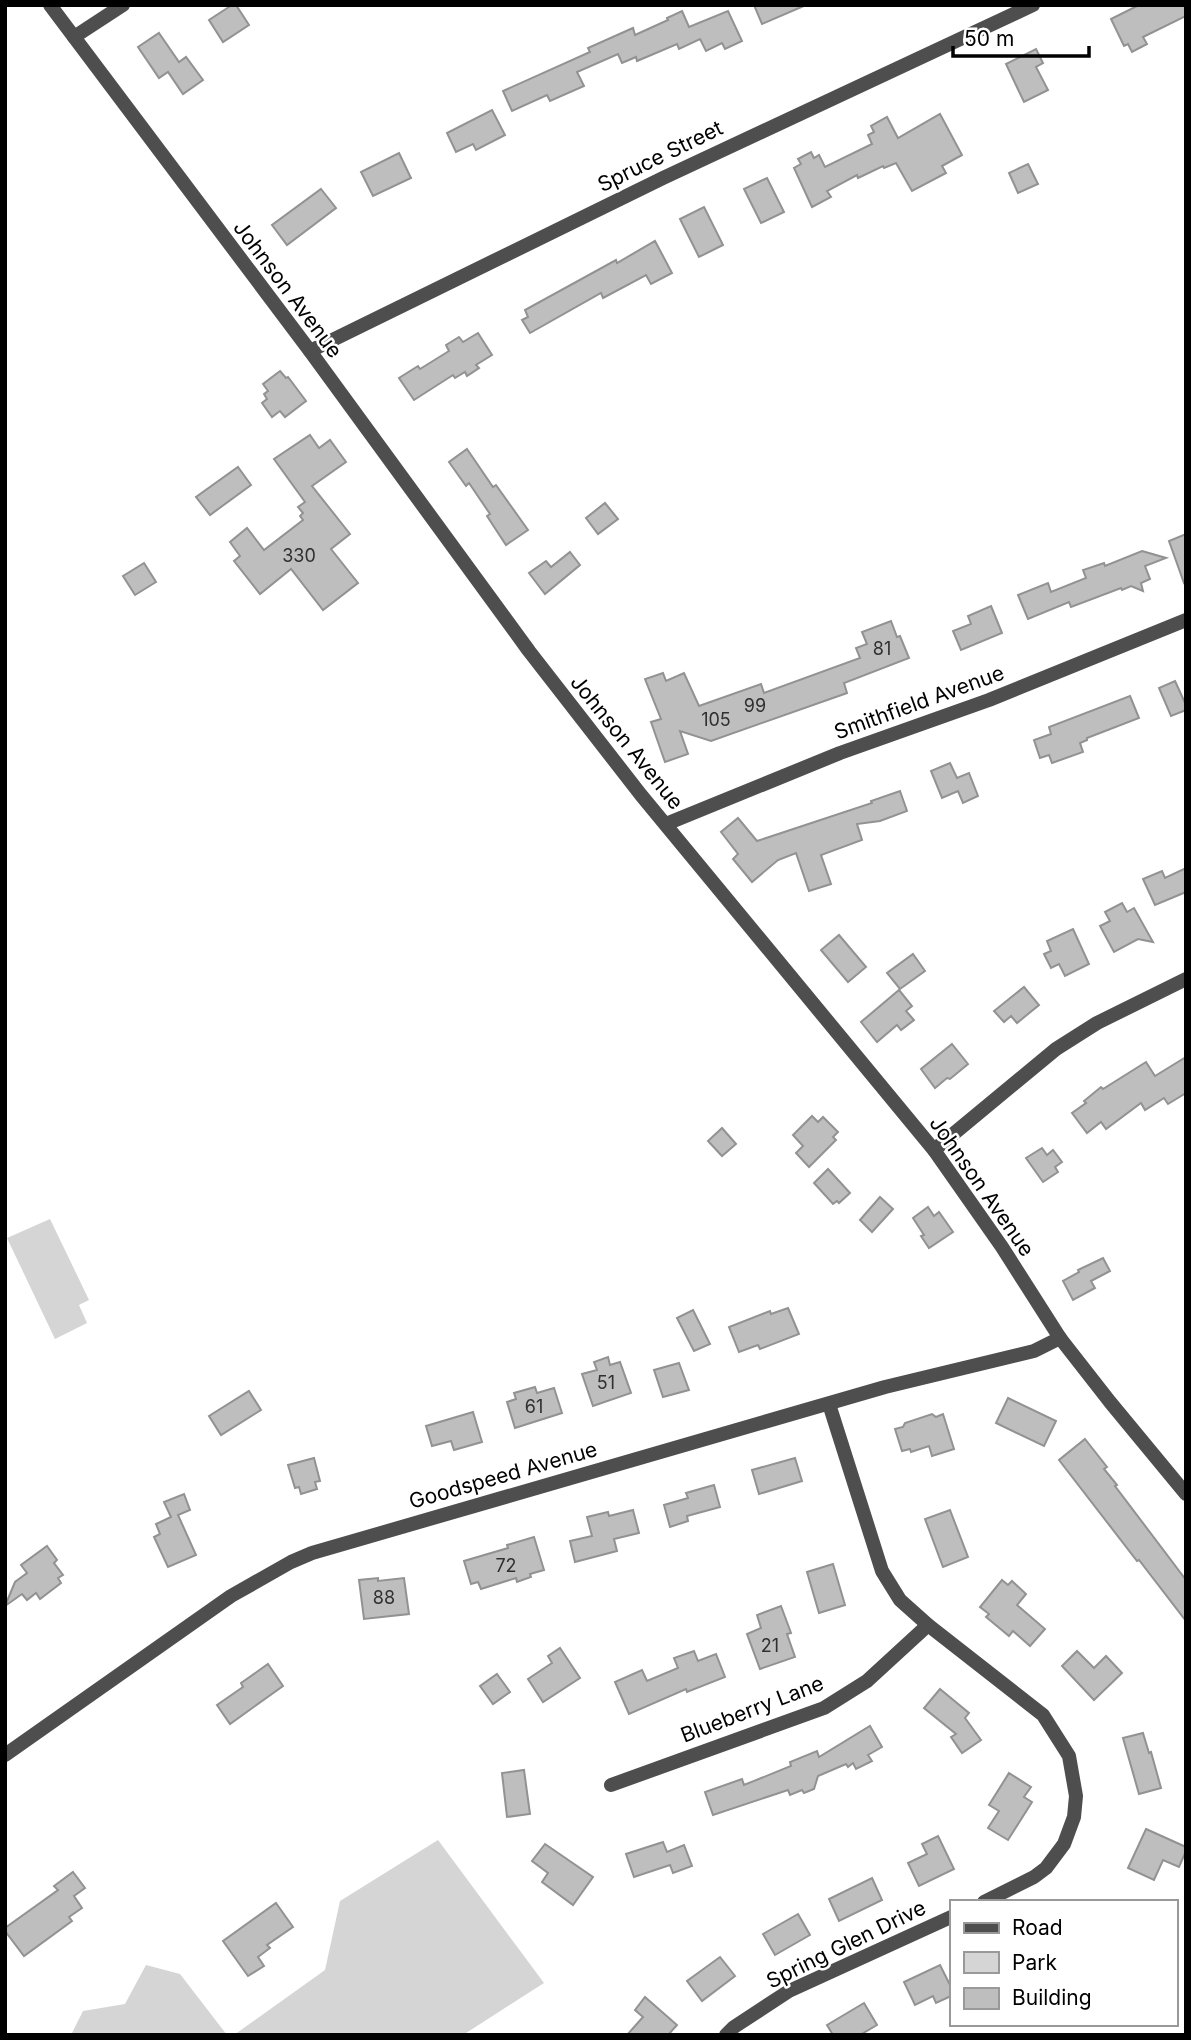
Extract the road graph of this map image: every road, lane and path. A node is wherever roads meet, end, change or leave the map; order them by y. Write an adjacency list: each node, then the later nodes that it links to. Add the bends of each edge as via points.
1 (50, 5): 4 (street, Johnson Avenue)
2 (123, 5): 4 (street)
3 (1032, 5): 5 (street, Spruce Street, via 650,184)
4 (74, 37): 5 (street, Johnson Avenue)
5 (310, 351): 7 (street, Johnson Avenue, via 528,651)
6 (1186, 620): 7 (street, Smithfield Avenue)
7 (666, 824): 9 (street, Johnson Avenue)
8 (1186, 979): 9 (street, via 1076,1034)
9 (934, 1150): 10 (street, Johnson Avenue)
10 (1060, 1338): 11 (street, Goodspeed Avenue, via 1034,1351); 12 (street, Johnson Avenue)
11 (829, 1404): 13 (street, via 882,1571 901,1600); 14 (street, Goodspeed Avenue, via 290,1562 231,1596)
12 (1186, 1494)
13 (928, 1625): 15 (street, Blueberry Lane, via 867,1681 824,1708); 16 (street, via 1043,1715 1069,1756 1076,1796 1064,1844 1034,1877)
14 (5, 1755)
15 (611, 1785)
16 (988, 1900)
17 (950, 1917): 18 (street, Spring Glen Drive, via 789,1991)
18 (726, 2035)

